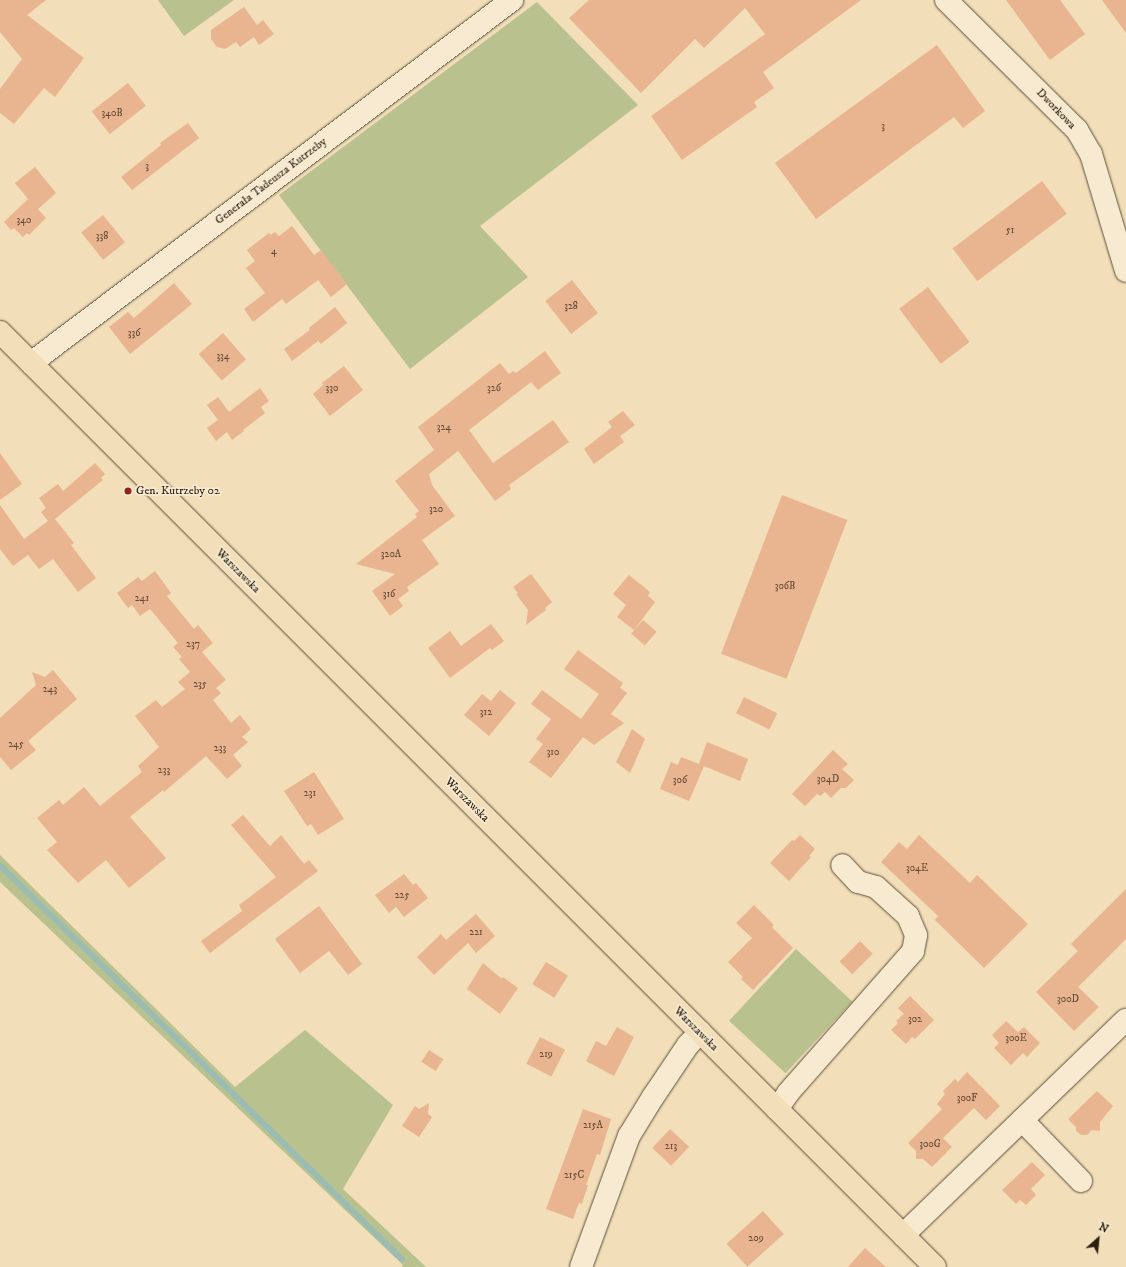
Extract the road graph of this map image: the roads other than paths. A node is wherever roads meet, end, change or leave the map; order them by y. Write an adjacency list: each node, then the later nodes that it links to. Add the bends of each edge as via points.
1 (512, 0): 5 (street, Generała Tadeusza Kutrzeby)
2 (946, 0): 3 (street, Dworkowa, via 1077,130 1090,154)
3 (1126, 271)
4 (0, 332): 5 (main road, Warszawska)
5 (31, 363): 8 (main road, Warszawska)
6 (842, 865): 9 (street, via 858,882 876,888 908,916 916,935 913,951 788,1093)
7 (1126, 1020): 10 (street)
8 (700, 1032): 9 (main road, Warszawska); 13 (street, via 688,1045 630,1136)
9 (777, 1109): 12 (main road, Warszawska)
10 (1022, 1120): 11 (street); 12 (street)
11 (1081, 1181)
12 (903, 1235): 14 (main road, Warszawska)
13 (580, 1267)
14 (935, 1267)

